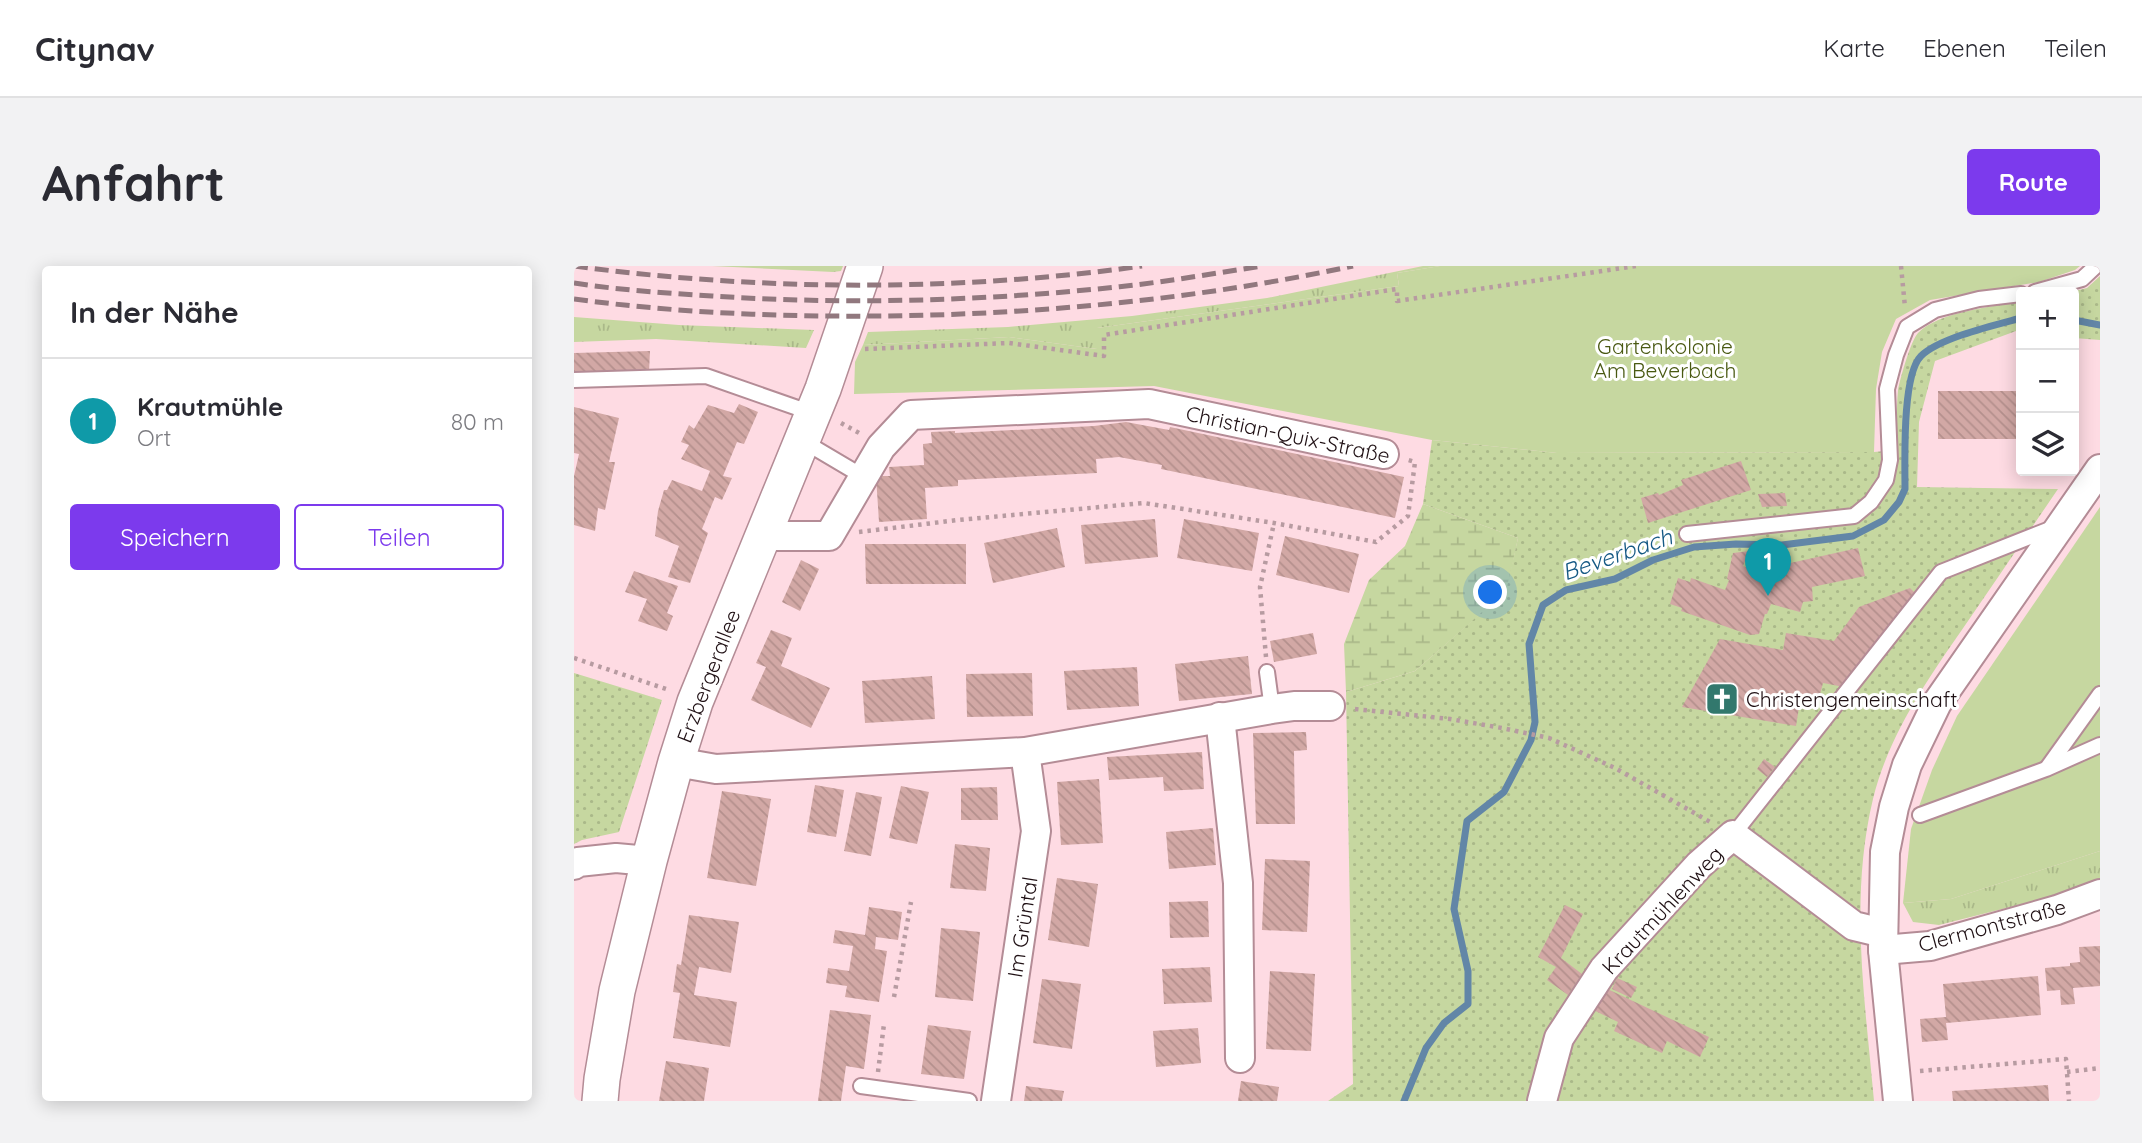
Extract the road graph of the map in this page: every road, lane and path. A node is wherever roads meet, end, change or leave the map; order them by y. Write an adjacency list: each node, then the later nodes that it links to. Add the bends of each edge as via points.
1 (865, 266): 10 (street, Erzbergerallee)
2 (1636, 266): 8 (path, via 1398,301 1396,289 1104,335 1104,356 1009,343)
3 (1901, 266): 7 (path)
4 (2096, 266): 5 (lane, via 2082,279)
5 (2053, 287)
6 (2016, 295): 7 (lane, via 1935,310)
7 (1907, 327): 16 (lane, via 1888,388 1890,460 1886,480 1871,502 1854,516)
8 (873, 349)
9 (574, 380): 10 (lane, via 706,376)
10 (808, 427): 13 (lane); 17 (street, Erzbergerallee)
11 (1384, 454): 14 (path, Christian-Quix-Straße, via 1415,462 1408,516 1376,542); 18 (street, Christian-Quix-Straße, via 1149,404 911,415 881,447)
12 (2100, 469): 15 (street)
13 (852, 470)
14 (1274, 523): 18 (path, Christian-Quix-Straße, via 1144,503); 20 (path, via 1261,587)
15 (2063, 524): 31 (lane, Krautmühlenweg, via 1941,572); 36 (street, via 1937,703 1907,765 1885,852)
16 (1687, 534)
17 (762, 536): 18 (street); 22 (street, Erzbergerallee)
18 (829, 536)
19 (574, 657): 22 (path)
20 (1267, 672): 24 (lane)
21 (2100, 694): 29 (lane)
22 (695, 702): 28 (street, Erzbergerallee)
23 (1330, 706): 24 (street); 31 (path, via 1450,719 1549,738 1615,768)
24 (1272, 709): 25 (street)
25 (1220, 717): 27 (street); 39 (street, via 1238,883)
26 (2100, 745): 29 (lane)
27 (1025, 752): 28 (street, via 716,769); 47 (street, Im Grüntal, via 1036,831)
28 (676, 762): 32 (street, Erzbergerallee)
29 (2046, 769): 30 (lane)
30 (1920, 815)
31 (1733, 835): 36 (street, Krautmühlenweg, via 1854,926); 48 (street, Krautmühlenweg, via 1699,865 1604,969 1559,1038)
32 (649, 861): 33 (street, via 616,858); 45 (street, Erzbergerallee, via 617,991)
33 (574, 864)
34 (2100, 894): 36 (street, Clermontstraße, via 1930,946)
35 (911, 902): 37 (path)
36 (1883, 942): 42 (street)
37 (894, 997)
38 (884, 1024): 44 (path)
39 (1240, 1058)
40 (2100, 1068): 41 (path)
41 (2067, 1072): 42 (path, via 2066,1059); 50 (path)
42 (1894, 1073): 49 (street)
43 (860, 1086): 44 (lane)
44 (876, 1088): 46 (lane)
45 (600, 1101)
46 (969, 1101)
47 (996, 1101)
48 (1542, 1101)
49 (1898, 1101)
50 (2069, 1101)

